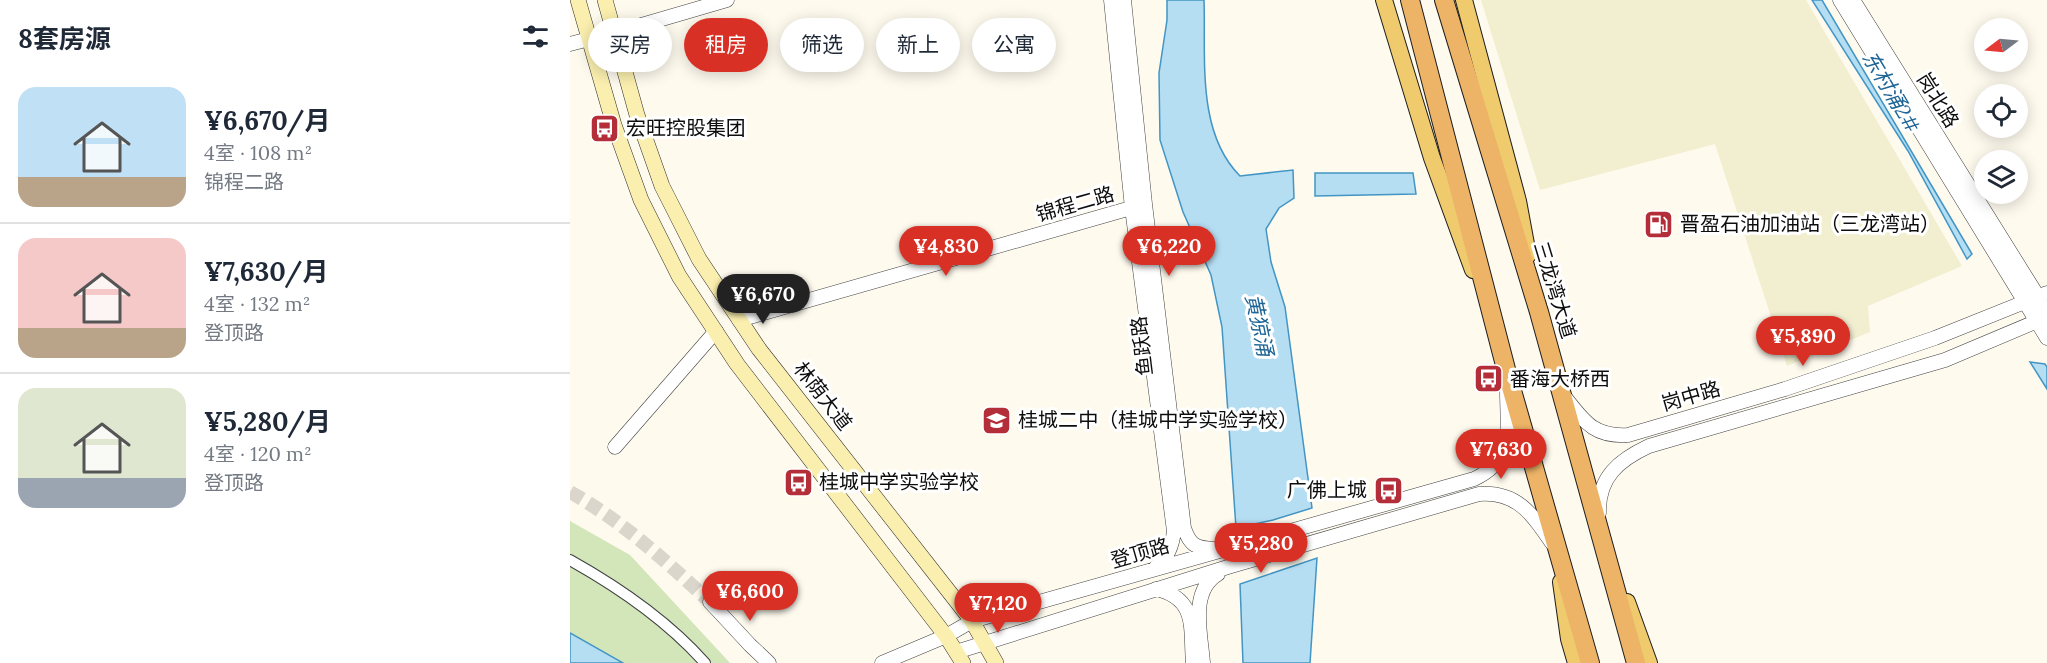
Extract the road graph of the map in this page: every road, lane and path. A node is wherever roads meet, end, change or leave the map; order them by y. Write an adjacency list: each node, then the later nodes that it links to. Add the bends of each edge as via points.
1 (578, 0): 14 (main road)
2 (605, 0): 12 (main road, 林荫大道)
3 (727, 0): 13 (street)
4 (1111, 0): 19 (street, 鱼跃路)
5 (1124, 0): 19 (street, 鱼跃路)
6 (1384, 0): 28 (main road, via 1432,158)
7 (1410, 0): 28 (highway)
8 (1444, 0): 23 (highway, 三龙湾大道)
9 (1464, 0): 23 (main road, via 1518,201)
10 (1840, 0): 21 (street, 岗北路)
11 (1853, 0): 20 (street, 岗北路)
12 (610, 18)
13 (665, 18)
14 (588, 35)
15 (588, 39): 16 (street)
16 (570, 45)
17 (599, 72): 26 (main road, via 641,200 679,276)
18 (625, 72): 24 (main road, 林荫大道, via 662,186 699,259)
19 (1138, 206): 24 (street, 锦程二路); 37 (street, 鱼跃路, via 1184,528 1189,541 1201,549); 41 (street, 鱼跃路, via 1174,531 1166,558)
20 (2042, 295): 21 (street, 岗中路); 22 (street, 岗北路)
21 (2024, 303): 25 (street, 岗北路); 31 (street, 岗中路, via 1785,390)
22 (2047, 311)
23 (1539, 312): 30 (highway, 三龙湾大道)
24 (739, 320): 44 (main road, 林荫大道)
25 (2042, 320): 27 (street, 岗北路); 33 (street, 岗中路, via 1945,360)
26 (716, 331): 32 (street); 45 (main road, via 737,364)
27 (2047, 338)
28 (1499, 342): 29 (highway)
29 (1507, 373): 34 (street, 登顶路, via 1505,450 1495,464); 38 (highway)
30 (1561, 392): 31 (street, 岗中路, via 1595,430); 36 (highway, 三龙湾大道)
31 (1628, 435): 33 (street, via 1625,442)
32 (615, 447)
33 (1635, 452): 36 (street, 岗中路, via 1616,466 1603,484 1598,497)
34 (1474, 478): 35 (street, via 1487,486); 37 (street, 登顶路)
35 (1479, 494): 38 (street, 登顶路, via 1505,495 1522,505); 40 (street, 登顶路)
36 (1599, 527): 56 (highway, 三龙湾大道); 57 (main road)
37 (1225, 549): 41 (street, 登顶路)
38 (1556, 549): 54 (main road); 55 (highway)
39 (570, 560): 48 (street, via 614,584 684,640)
40 (1231, 566): 42 (street, 登顶路); 53 (street, via 1209,579 1202,591 1199,606)
41 (1152, 570): 44 (street, 登顶路)
42 (1156, 590): 46 (street, 登顶路); 52 (street, via 1170,592 1189,611)
43 (710, 602): 49 (street)
44 (972, 621): 45 (street, 登顶路); 46 (main road, 林荫大道)
45 (946, 636): 47 (main road); 50 (street, 登顶路)
46 (985, 644): 47 (street, 登顶路); 51 (main road, 林荫大道)
47 (960, 658)
48 (705, 663)
49 (769, 663)
50 (882, 663)
51 (996, 663)
52 (1193, 663)
53 (1203, 663)
54 (1575, 663)
55 (1590, 663)
56 (1636, 663)
57 (1649, 663)

